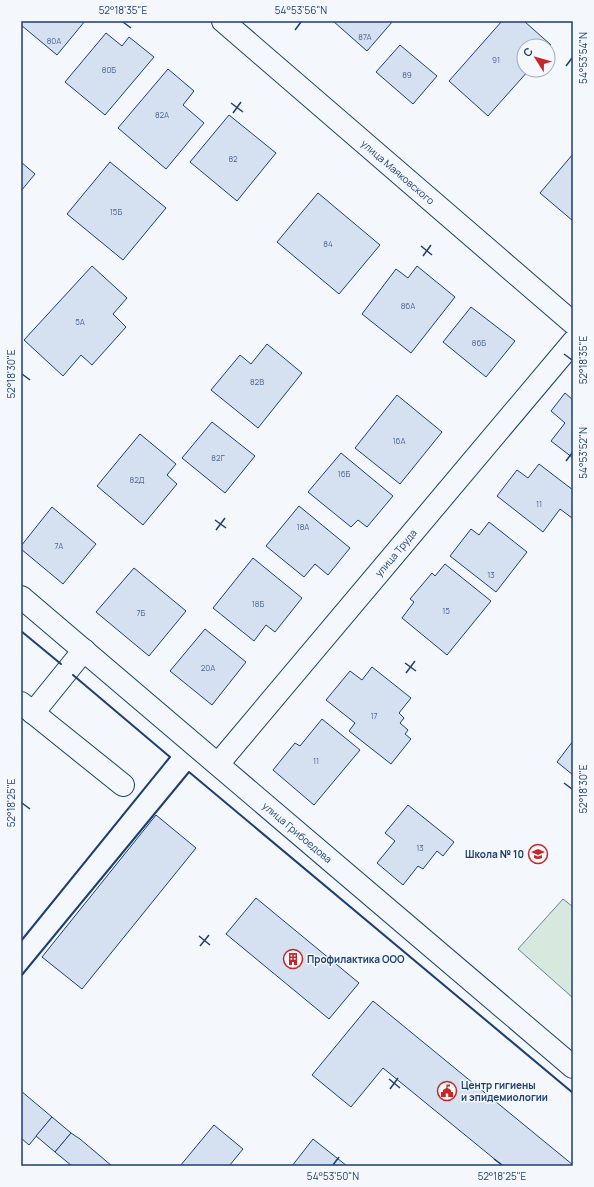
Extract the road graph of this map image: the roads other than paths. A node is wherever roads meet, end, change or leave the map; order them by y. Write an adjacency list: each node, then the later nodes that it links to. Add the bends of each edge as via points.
1 (223, 21): 2 (street, улица Маяковского)
2 (573, 323)
3 (573, 342): 7 (street, улица Труда)
4 (21, 597): 5 (street, улица Грибоедова)
5 (84, 650): 6 (street); 7 (street, улица Грибоедова)
6 (27, 708): 8 (street)
7 (218, 764): 9 (street, улица Грибоедова)
8 (124, 785)
9 (573, 1067)

